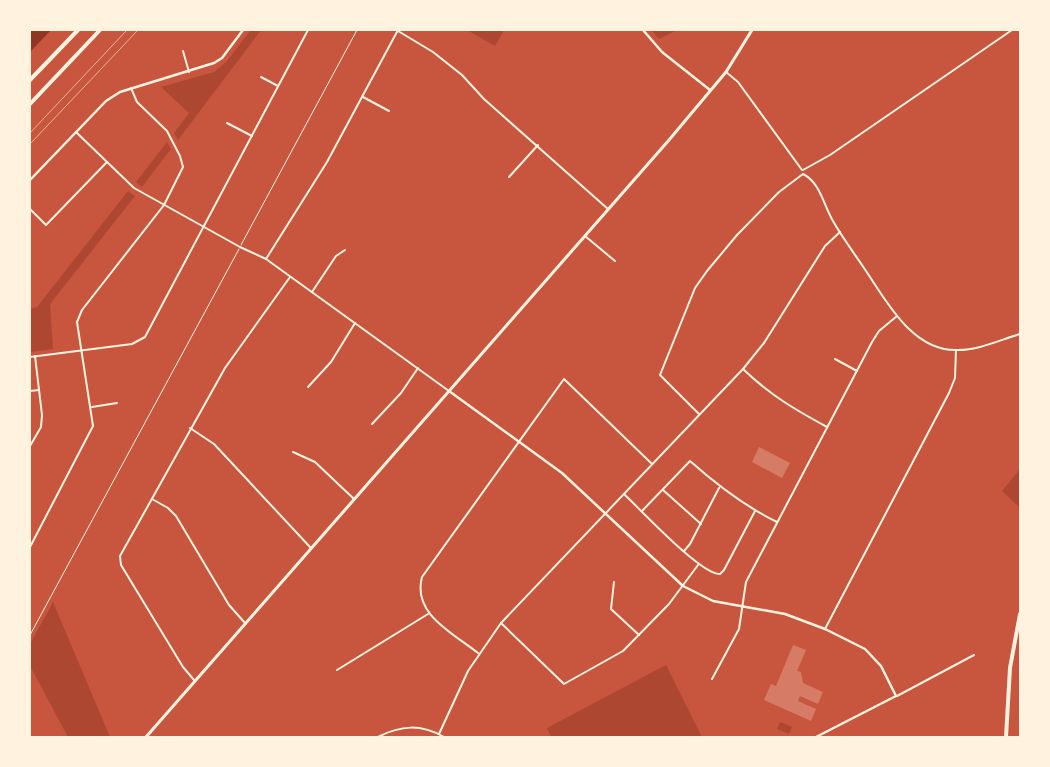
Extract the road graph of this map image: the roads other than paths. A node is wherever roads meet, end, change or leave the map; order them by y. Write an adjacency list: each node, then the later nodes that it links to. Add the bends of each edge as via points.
1 (78, 30): 13 (highway)
2 (100, 30): 18 (highway)
3 (243, 30): 10 (street, via 222,58)
4 (308, 30): 14 (street)
5 (398, 30): 17 (street); 23 (street, via 462,75 484,99)
6 (643, 30): 16 (street, via 662,52)
7 (752, 30): 11 (main road)
8 (1012, 30): 25 (street)
9 (183, 51): 10 (street)
10 (189, 72): 15 (street)
11 (726, 72): 16 (main road); 25 (street, via 738,82)
12 (261, 77): 14 (street)
13 (30, 80)
14 (278, 86): 22 (street)
15 (132, 88): 21 (street, via 106,101); 28 (street, via 137,102 167,131 180,156 183,167)
16 (710, 90): 30 (main road)
17 (363, 97): 19 (street); 35 (street, via 327,162)
18 (30, 104)
19 (389, 111)
20 (226, 123): 22 (street)
21 (76, 132): 24 (street); 27 (street)
22 (252, 136): 31 (street)
23 (538, 145): 26 (street); 30 (street)
24 (107, 162): 28 (street, via 134,188); 29 (street, via 46,225)
25 (803, 172): 32 (street, via 817,188); 56 (street, via 737,235 695,288 660,375)
26 (509, 177)
27 (30, 180)
28 (164, 205): 31 (street); 43 (street, via 82,310 77,322)
29 (30, 209)
30 (608, 209): 33 (main road)
31 (202, 226): 35 (street); 43 (street, via 145,337 132,344)
32 (840, 232): 39 (street); 48 (street, via 825,246 764,343)
33 (586, 236): 36 (street); 52 (main road)
34 (345, 250): 38 (street, via 336,256)
35 (266, 258): 37 (street)
36 (615, 261)
37 (290, 277): 38 (street); 59 (street, via 248,333)
38 (312, 292): 40 (street)
39 (897, 316): 42 (street, via 926,341); 49 (street, via 879,331)
40 (356, 323): 47 (street); 50 (street, via 332,362)
41 (1020, 334): 42 (street)
42 (956, 350): 85 (street, via 955,378 949,393)
43 (81, 351): 44 (street); 55 (street)
44 (35, 356): 45 (street); 51 (street)
45 (30, 357)
46 (835, 359): 49 (street)
47 (418, 368): 52 (street); 57 (street, via 401,393)
48 (743, 369): 56 (street); 58 (street, via 762,388)
49 (857, 371): 58 (street)
50 (308, 387)
51 (39, 390): 53 (street); 61 (street, via 41,426)
52 (449, 390): 60 (street); 68 (main road)
53 (30, 391)
54 (117, 403): 55 (street)
55 (91, 407): 75 (street, via 91,435)
56 (699, 414): 63 (street)
57 (372, 424)
58 (827, 427): 72 (street)
59 (189, 428): 67 (street); 74 (street, via 214,444)
60 (521, 442): 63 (street, via 564,380); 71 (street); 81 (street, via 422,577 419,587 421,601)
61 (30, 446)
62 (293, 452): 68 (street, via 315,462)
63 (651, 463): 66 (street)
64 (719, 488): 65 (street, via 690,460); 70 (street); 73 (street)
65 (663, 490): 69 (street); 73 (street)
66 (623, 493): 69 (street); 71 (street)
67 (152, 499): 83 (street, via 176,516 229,606); 91 (street, via 120,556 121,565)
68 (354, 499): 74 (main road)
69 (642, 511): 76 (street)
70 (755, 511): 72 (street); 77 (street, via 720,574)
71 (606, 513): 79 (street); 84 (street)
72 (777, 522): 80 (street, via 746,582)
73 (701, 524): 76 (street)
74 (310, 547): 83 (main road)
75 (30, 548)
76 (684, 551): 77 (street)
77 (698, 565): 79 (street)
78 (614, 582): 86 (street, via 611,609)
79 (683, 586): 80 (street, via 713,601); 86 (street)
80 (741, 608): 85 (street, via 785,614); 90 (street, via 739,629)
81 (428, 614): 87 (street); 89 (street)
82 (1020, 614): 98 (highway, via 1010,668)
83 (245, 622): 91 (main road)
84 (500, 623): 86 (street, via 564,684 623,652); 87 (street)
85 (825, 629): 92 (street, via 865,649 881,666)
86 (639, 634)
87 (478, 653): 93 (street)
88 (974, 655): 92 (street)
89 (337, 670)
90 (712, 679)
91 (194, 680): 94 (main road)
92 (896, 696): 97 (street)
93 (439, 734): 95 (street, via 407,726); 96 (street)
94 (146, 737)
95 (378, 737)
96 (444, 737)
97 (816, 737)
98 (1006, 737)

